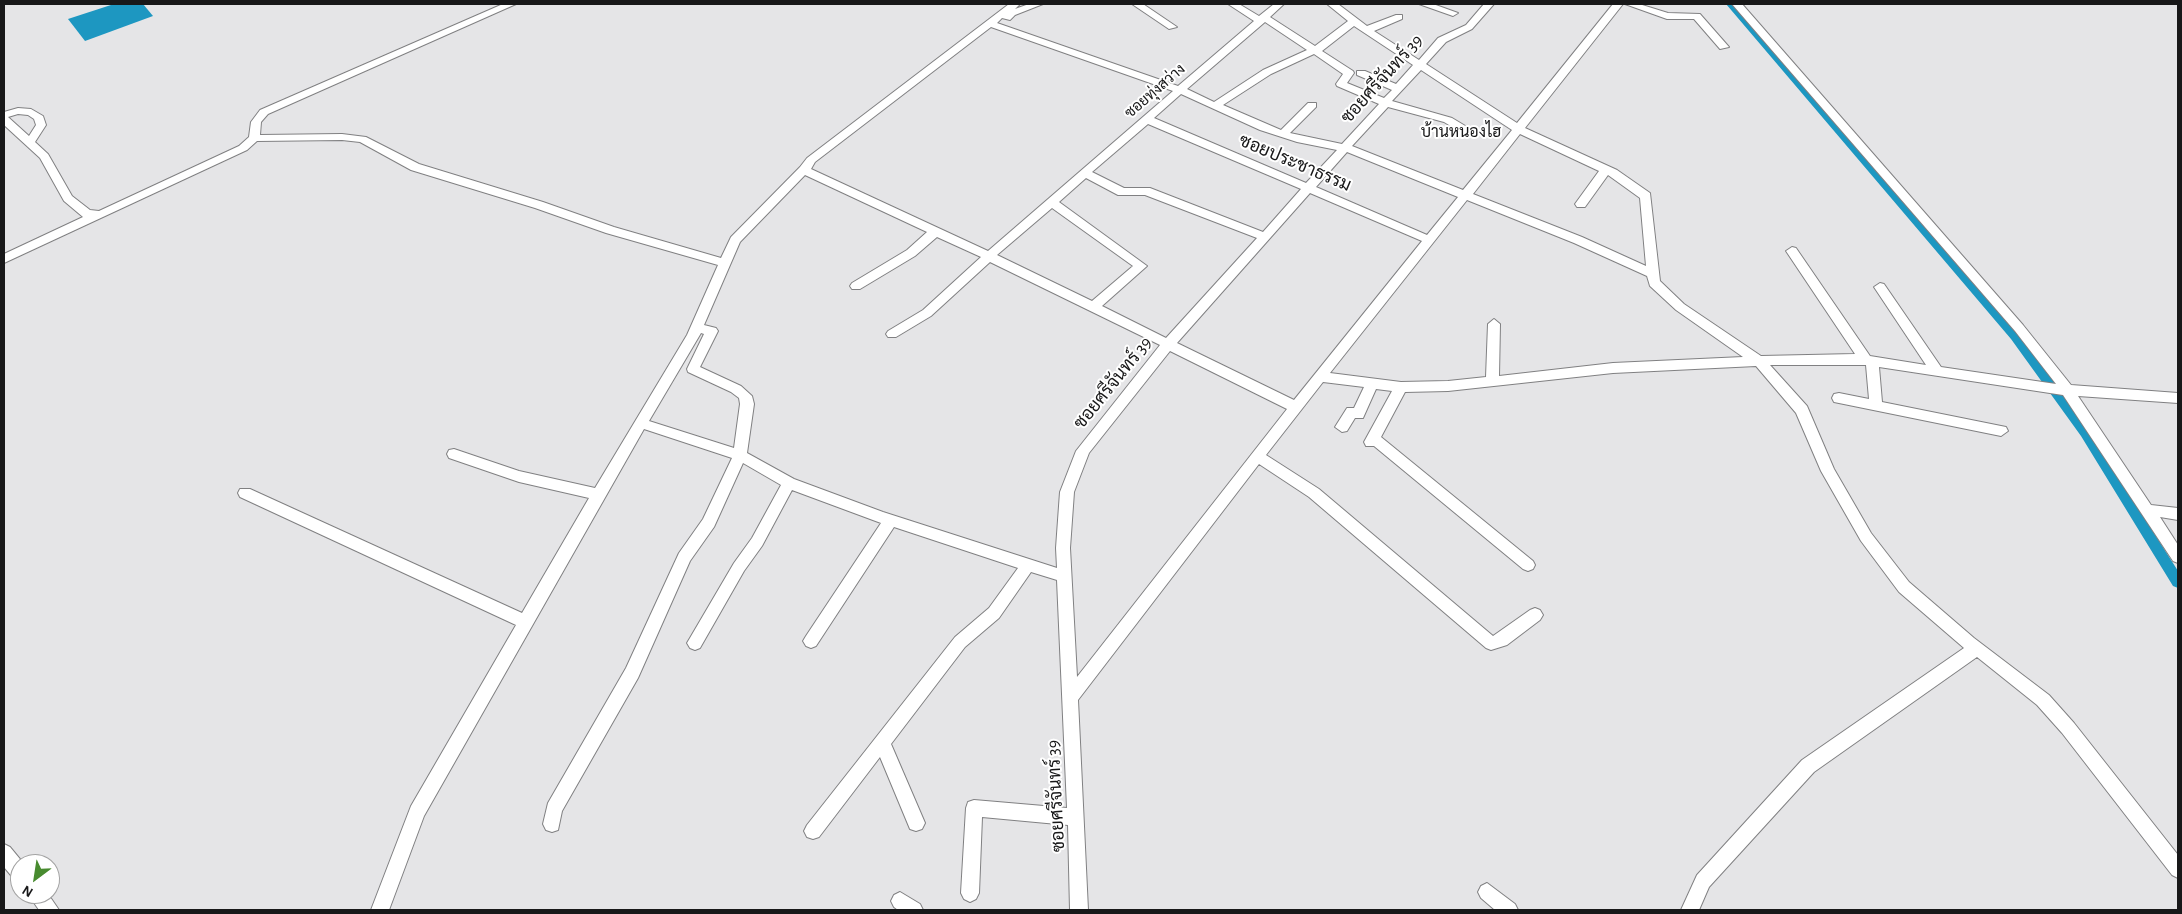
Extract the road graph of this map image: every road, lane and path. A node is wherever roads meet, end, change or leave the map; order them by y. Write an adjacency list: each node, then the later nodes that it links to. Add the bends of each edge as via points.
1 (511, 4): 35 (street, via 264,112 256,122)
2 (1015, 4): 17 (street)
3 (1038, 4): 17 (street, via 1012,13)
4 (1137, 4): 18 (street)
5 (1233, 4): 15 (street)
6 (1279, 4): 15 (street, ซอยทุ่งสว่าง)
7 (1332, 4): 16 (street)
8 (1424, 4): 13 (street)
9 (1489, 4): 22 (street, ซอยศรีจันทร์ 39, via 1469,27 1442,40)
10 (1618, 4): 33 (street)
11 (1630, 4): 20 (street, via 1667,16 1697,16)
12 (1737, 4): 68 (street, via 2019,328)
13 (1453, 13)
14 (1399, 17): 19 (street)
15 (1263, 19): 21 (street); 25 (street, ซอยทุ่งสว่าง)
16 (1354, 21): 19 (street); 21 (street)
17 (993, 25): 25 (street); 38 (street, via 810,160)
18 (1172, 27)
19 (1366, 30): 22 (street)
20 (1724, 47)
21 (1313, 51): 26 (street, via 1349,73 1341,84); 28 (street, via 1267,72)
22 (1421, 64): 24 (street, ซอยศรีจันทร์ 39); 33 (street)
23 (1362, 73): 24 (street)
24 (1399, 89): 26 (street, ซอยศรีจันทร์ 39)
25 (1180, 90): 28 (street); 31 (street, ซอยทุ่งสว่าง)
26 (1386, 103): 32 (street, via 1448,120); 37 (street, ซอยศรีจันทร์ 39)
27 (1312, 105): 34 (street)
28 (1215, 106): 34 (street)
29 (4, 115): 36 (street, via 31,112 39,118 41,125)
30 (4, 119): 36 (street)
31 (1146, 119): 40 (street, ซอยทุ่งสว่าง); 41 (street, ซอยประชาธรรม)
32 (1464, 129)
33 (1518, 129): 39 (street); 42 (street)
34 (1283, 134): 37 (street)
35 (254, 138): 45 (street, via 243,148); 52 (street, via 362,139 415,167)
36 (30, 142): 45 (street, via 44,156 68,198 87,214)
37 (1346, 148): 41 (street, ซอยศรีจันทร์ 39); 42 (street)
38 (804, 170): 46 (street); 52 (street, via 735,240)
39 (1606, 170): 44 (street); 53 (street, via 1646,196)
40 (1085, 173): 43 (street, ซอยทุ่งสว่าง); 47 (street, via 1122,192 1146,192)
41 (1309, 188): 47 (street, ซอยศรีจันทร์ 39); 48 (street, ซอยประชาธรรม)
42 (1464, 196): 48 (street); 53 (street, via 1578,240)
43 (1052, 202): 50 (street, ซอยทุ่งสว่าง); 56 (street, via 1141,266)
44 (1580, 204)
45 (97, 215): 51 (street)
46 (936, 231): 50 (street); 54 (street, via 911,252)
47 (1265, 237): 60 (street, ซอยศรีจันทร์ 39)
48 (1429, 240): 64 (street)
49 (1792, 252): 61 (street)
50 (989, 256): 56 (street); 59 (street, ซอยทุ่งสว่าง, via 927,313)
51 (4, 259)
52 (724, 263): 58 (street)
53 (1653, 274): 62 (street, via 1654,283 1680,307)
54 (856, 286)
55 (1880, 287): 63 (street)
56 (1093, 307): 60 (street)
57 (1494, 324): 65 (street)
58 (696, 327): 73 (street); 77 (street, via 712,332 693,368 745,396 747,404)
59 (892, 334)
60 (1168, 344): 71 (street); 88 (street, ซอยศรีจันทร์ 39, via 1083,451 1067,492)
61 (1869, 361): 62 (street, via 1800,359); 63 (street); 72 (street)
62 (1760, 362): 65 (street, via 1613,368); 91 (street, via 1802,410 1828,470 1866,536 1904,587)
63 (1936, 370): 68 (street, via 2042,388)
64 (1320, 376): 66 (street); 71 (street)
65 (1492, 381): 67 (street)
66 (1372, 383): 67 (street); 74 (street, via 1358,414 1352,412)
67 (1401, 387): 86 (street, via 1372,440)
68 (2061, 388): 70 (street); 82 (street)
69 (1839, 398): 72 (street)
70 (2178, 398)
71 (1296, 406): 78 (street)
72 (1876, 406): 75 (street)
73 (641, 423): 77 (street); 81 (street)
74 (1342, 427)
75 (2002, 431)
76 (454, 454): 81 (street, via 519,476)
77 (740, 455): 79 (street); 98 (street, via 708,523 684,557 632,673 554,809)
78 (1257, 456): 89 (street, via 1314,493 1491,642 1502,640); 94 (street)
79 (789, 483): 84 (street); 93 (street, via 757,542)
80 (245, 493): 90 (street)
81 (598, 495): 90 (street)
82 (2148, 510): 83 (street); 85 (street)
83 (2178, 514)
84 (890, 520): 87 (street); 92 (street)
85 (2178, 557)
86 (1528, 564)
87 (1028, 565): 88 (street); 95 (street, via 994,613 960,642)
88 (1063, 576): 94 (street, ซอยศรีจันทร์ 39)
89 (1535, 615)
90 (526, 622): 103 (street, via 417,812)
91 (1960, 635): 100 (street, via 2043,700); 106 (street, via 1976,648 1808,766 1703,881)
92 (811, 641)
93 (694, 643)
94 (1070, 697): 96 (street, ซอยศรีจันทร์ 39)
95 (882, 742): 97 (street); 99 (street)
96 (1076, 818): 102 (street, via 974,808); 104 (street, ซอยศรีจันทร์ 39)
97 (916, 823)
98 (552, 824)
99 (813, 831)
100 (2178, 869)
101 (1487, 892): 105 (street)
102 (970, 893)
103 (380, 910)
104 (1078, 910)
105 (1509, 910)
106 (1690, 910)

